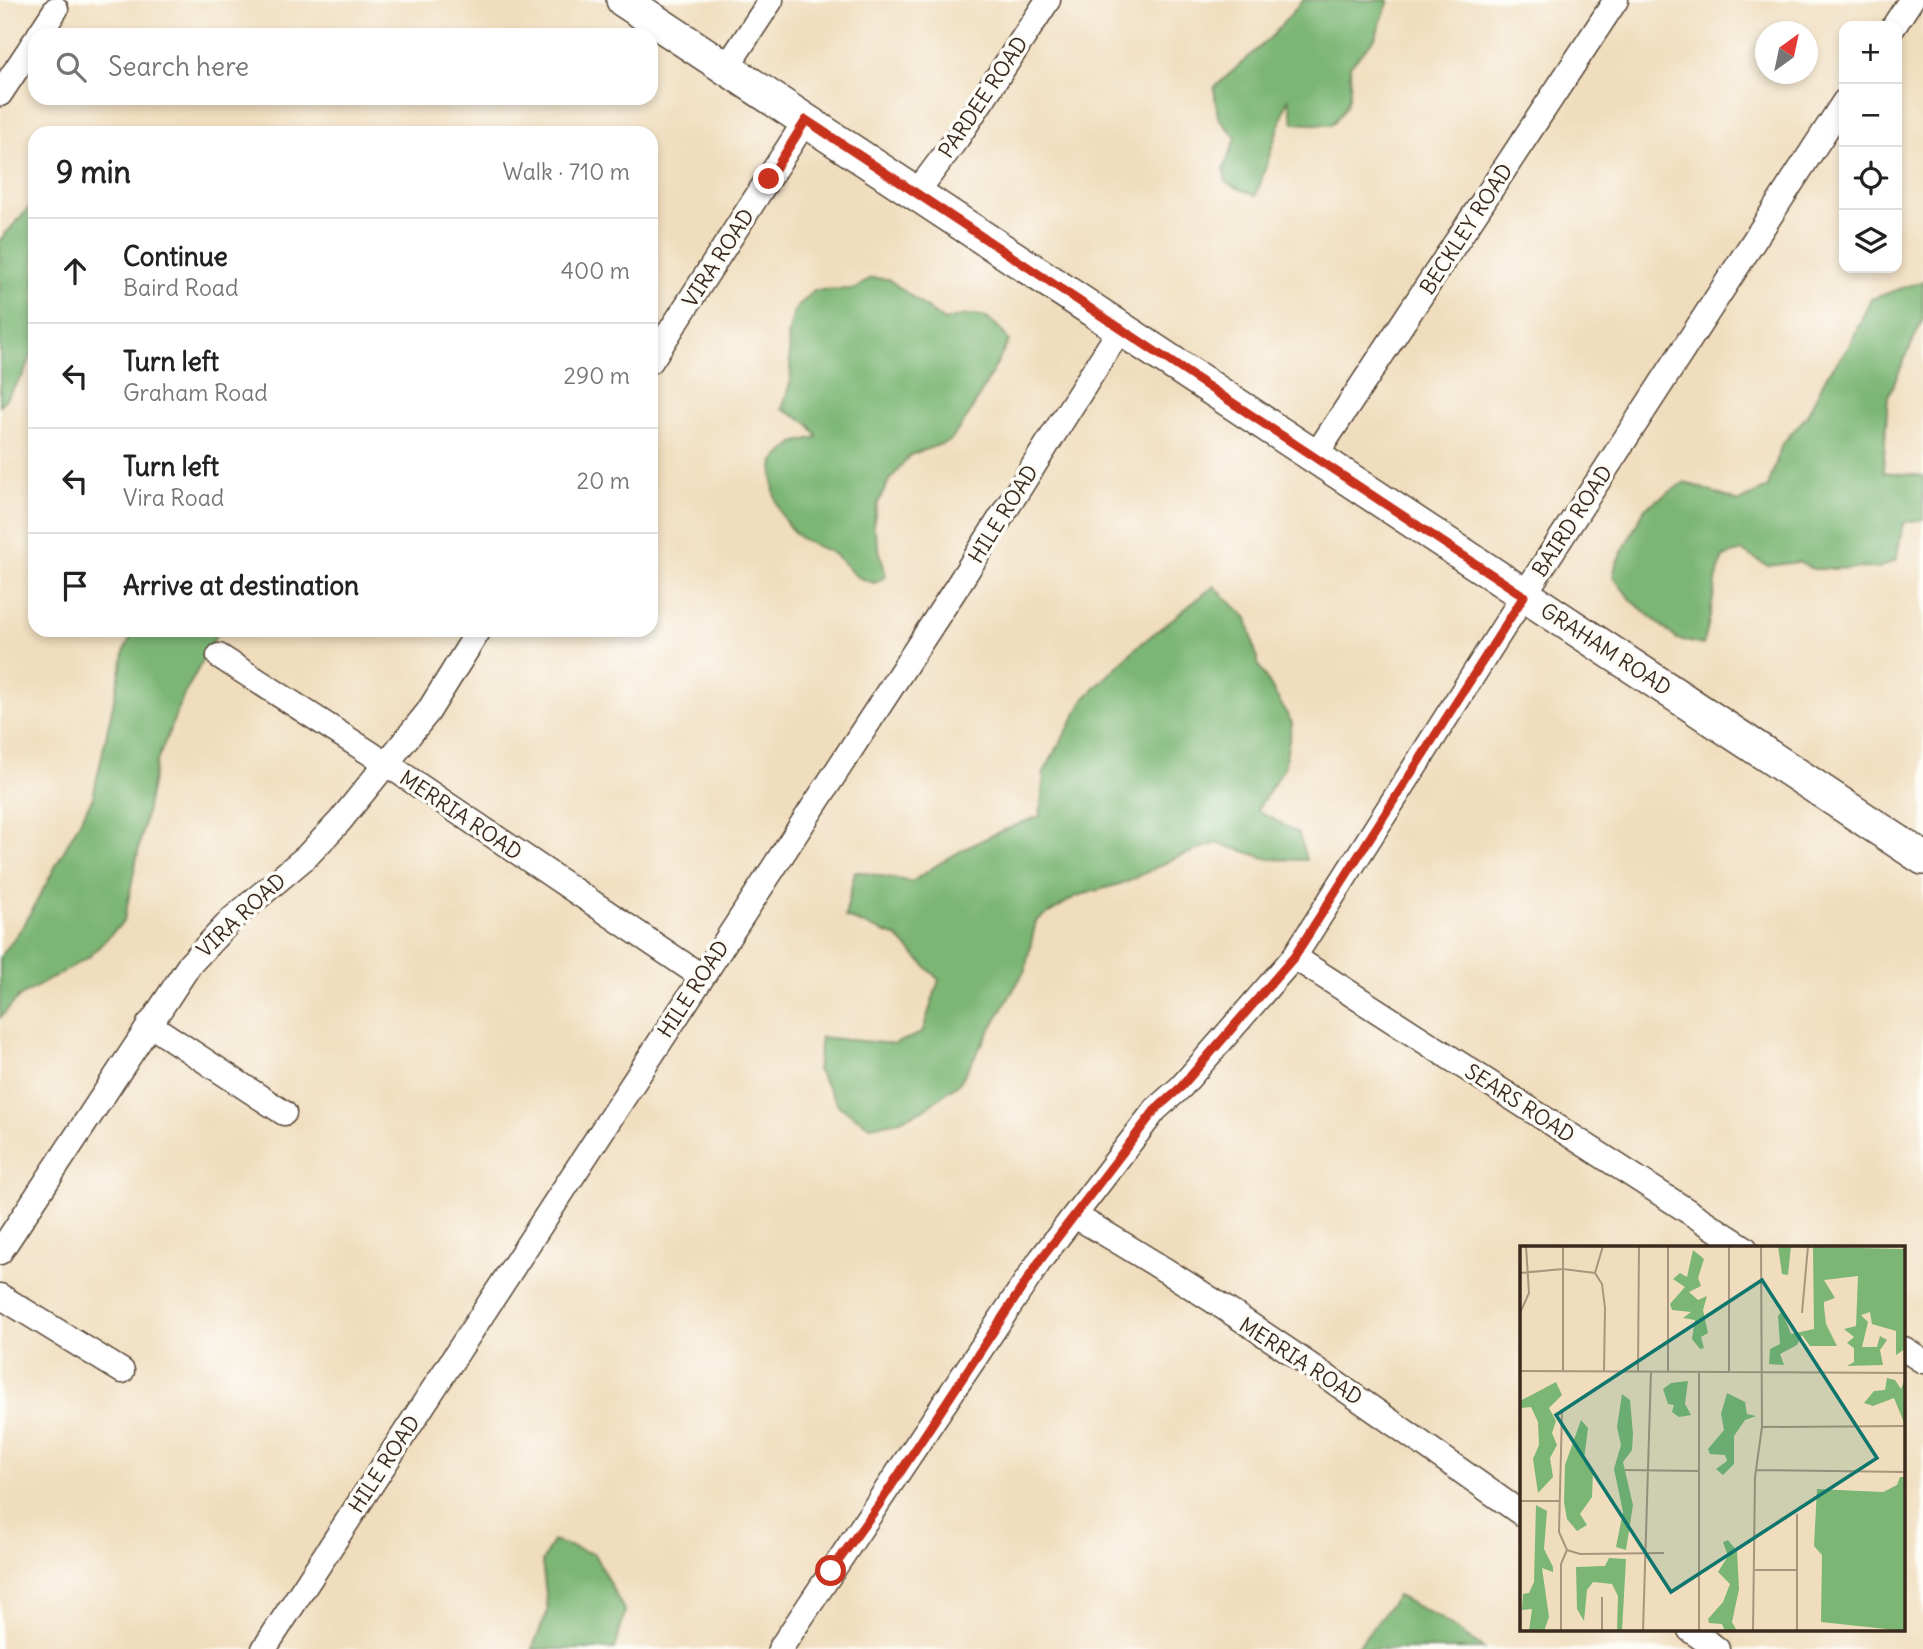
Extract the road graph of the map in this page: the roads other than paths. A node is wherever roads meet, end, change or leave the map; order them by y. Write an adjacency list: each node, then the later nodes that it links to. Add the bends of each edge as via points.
1 (623, 0): 10 (main road, GRAHAM ROAD)
2 (771, 0): 10 (street)
3 (1048, 0): 14 (street, PARDEE ROAD)
4 (1616, 0): 17 (street, BECKLEY ROAD)
5 (1910, 0): 7 (street)
6 (55, 9): 8 (street)
7 (1897, 21)
8 (43, 28)
9 (28, 52): 11 (street)
10 (727, 67): 13 (main road, GRAHAM ROAD)
11 (0, 94)
12 (1839, 110): 18 (street, BAIRD ROAD)
13 (806, 120): 14 (main road, GRAHAM ROAD); 16 (street, VIRA ROAD)
14 (917, 192): 15 (main road, GRAHAM ROAD)
15 (1121, 328): 17 (main road, GRAHAM ROAD); 24 (street, HILE ROAD)
16 (658, 349)
17 (1315, 456): 18 (main road, GRAHAM ROAD)
18 (1524, 596): 22 (main road, GRAHAM ROAD); 23 (street, BAIRD ROAD)
19 (475, 637): 21 (street, VIRA ROAD, via 428,712)
20 (219, 656): 21 (street, MERRIA ROAD)
21 (387, 764): 24 (street, MERRIA ROAD); 25 (street, VIRA ROAD, via 307,856 211,941)
22 (1923, 858)
23 (1294, 957): 27 (street, BAIRD ROAD, via 1181,1087 1155,1110); 28 (street, SEARS ROAD)
24 (701, 976): 36 (street, HILE ROAD)
25 (149, 1024): 26 (street); 29 (street, VIRA ROAD)
26 (284, 1113)
27 (1075, 1216): 34 (street, MERRIA ROAD, via 1361,1400); 37 (street, BAIRD ROAD, via 1041,1259)
28 (1742, 1246)
29 (0, 1252)
30 (0, 1296): 33 (street)
31 (1906, 1350): 32 (street)
32 (1923, 1361)
33 (122, 1371)
34 (1520, 1513)
35 (1693, 1632): 38 (street)
36 (264, 1649)
37 (780, 1649)
38 (1717, 1649)

